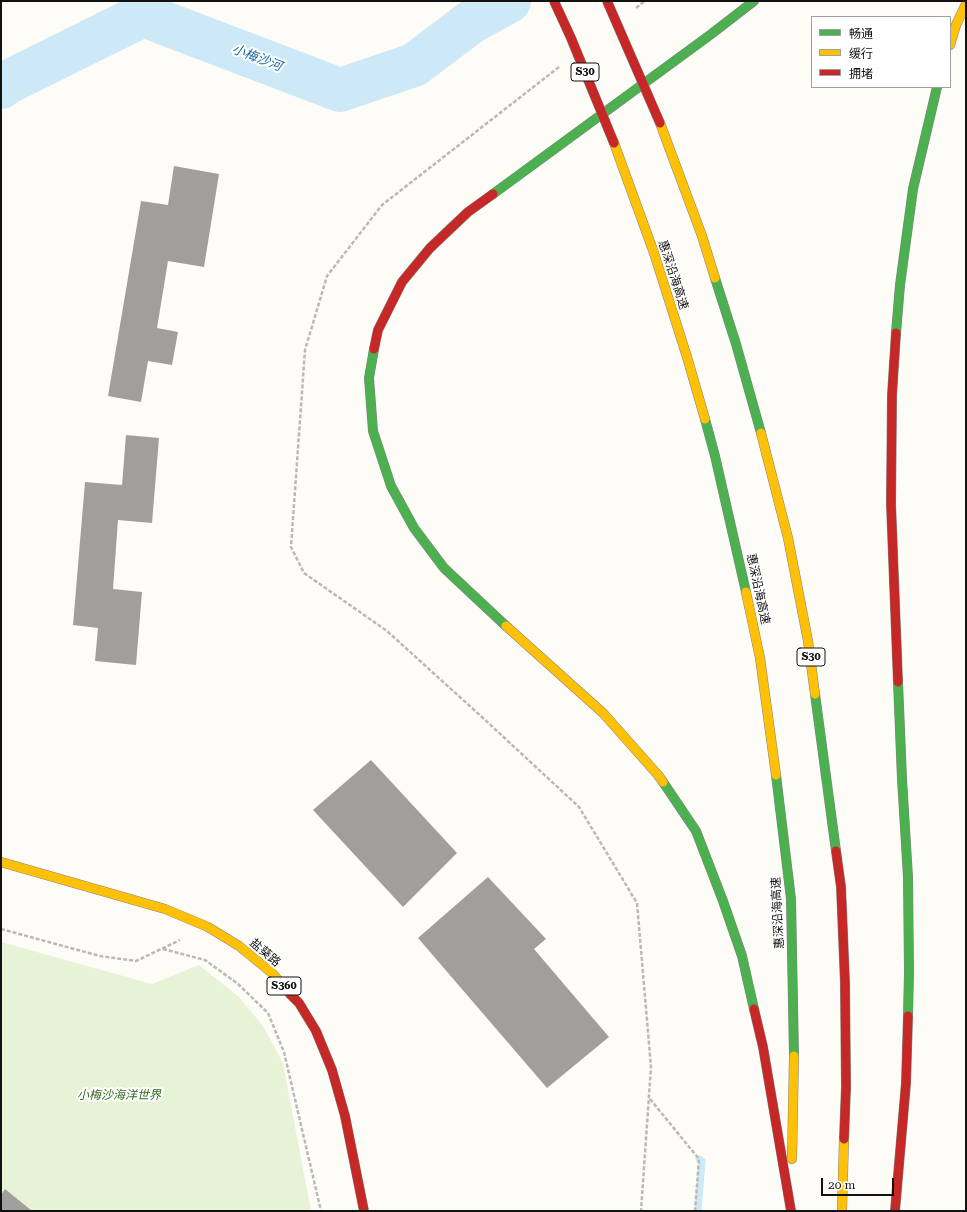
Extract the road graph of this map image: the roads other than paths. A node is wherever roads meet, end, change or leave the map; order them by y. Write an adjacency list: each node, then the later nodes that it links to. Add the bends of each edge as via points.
1 (554, 1): 9 (main road, 惠深沿海高速 / S30, bridge, via 614,143 654,253 687,357 713,449 760,658 791,898 794,1026)
2 (607, 1): 10 (main road, S30, bridge, via 660,123 702,236 736,344 788,538 808,641 841,887 846,1087)
3 (754, 1): 9 (main road, via 468,212 430,248 402,282 378,330 369,378 373,431 391,486 414,528 444,568 603,713 658,775 696,832 742,956 763,1047)
4 (966, 4): 5 (main road)
5 (951, 42)
6 (937, 88): 11 (main road, via 912,189 900,285 892,395 891,504 908,878 909,972 906,1083)
7 (1, 862): 8 (main road, 盐葵路 / S360, via 165,909 208,927 239,946 272,973 298,1003 316,1031 332,1070 345,1116)
8 (364, 1211)
9 (791, 1211)
10 (842, 1211)
11 (895, 1211)

